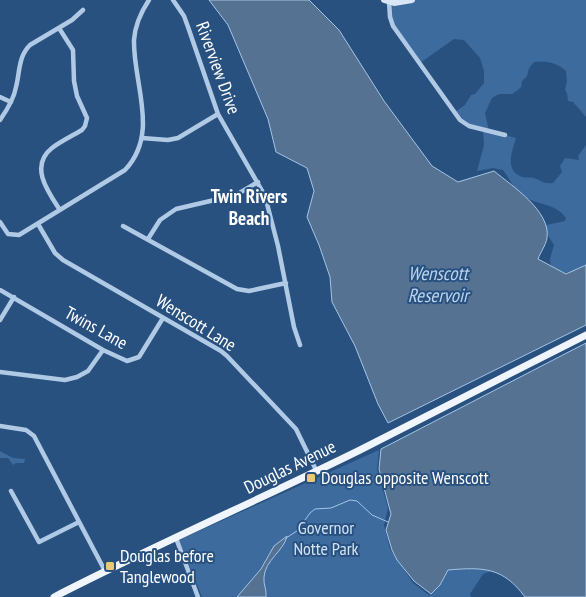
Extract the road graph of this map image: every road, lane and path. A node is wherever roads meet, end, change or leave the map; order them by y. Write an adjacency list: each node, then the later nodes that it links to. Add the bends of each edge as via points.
1 (149, 0): 12 (street, via 140,16 134,39)
2 (173, 0): 9 (street, Riverview Drive, via 184,16)
3 (412, 0): 4 (street)
4 (386, 1): 11 (street, via 393,26 455,114 469,126)
5 (82, 10): 6 (street)
6 (60, 28): 8 (street, via 26,49 20,60); 14 (street, via 73,50 74,81 87,118 82,130 51,148 43,161 42,181)
7 (0, 97): 8 (street)
8 (11, 102): 10 (street)
9 (218, 114): 12 (street, via 178,138); 13 (street, Riverview Drive)
10 (0, 120)
11 (505, 135)
12 (142, 138): 14 (street, via 136,156 125,170)
13 (258, 182): 18 (street, via 236,195 169,212); 19 (street, Riverview Drive, via 270,212)
14 (60, 210): 16 (street)
15 (0, 222): 16 (street, via 8,234 16,236)
16 (38, 224): 22 (street, Wenscott Lane, via 63,260)
17 (123, 226): 18 (street)
18 (148, 239): 19 (street, via 237,289 249,291)
19 (286, 283): 25 (street, Riverview Drive)
20 (0, 290): 21 (street, Twins Lane)
21 (14, 297): 23 (street); 26 (street, Twins Lane)
22 (163, 318): 26 (street, Twins Lane, via 139,357 121,360); 29 (street, Wenscott Lane, via 227,356 296,428)
23 (0, 320)
24 (586, 334): 29 (main road, Douglas Avenue)
25 (300, 345)
26 (102, 350): 27 (street, via 88,370 65,380)
27 (0, 372)
28 (0, 426): 31 (street, via 26,430 34,436)
29 (316, 470): 32 (main road, Douglas Avenue)
30 (11, 491): 31 (street, via 38,542)
31 (79, 522): 33 (street)
32 (176, 538): 33 (main road, Douglas Avenue); 35 (street)
33 (105, 571): 34 (main road, Douglas Avenue)
34 (54, 597)
35 (197, 597)

